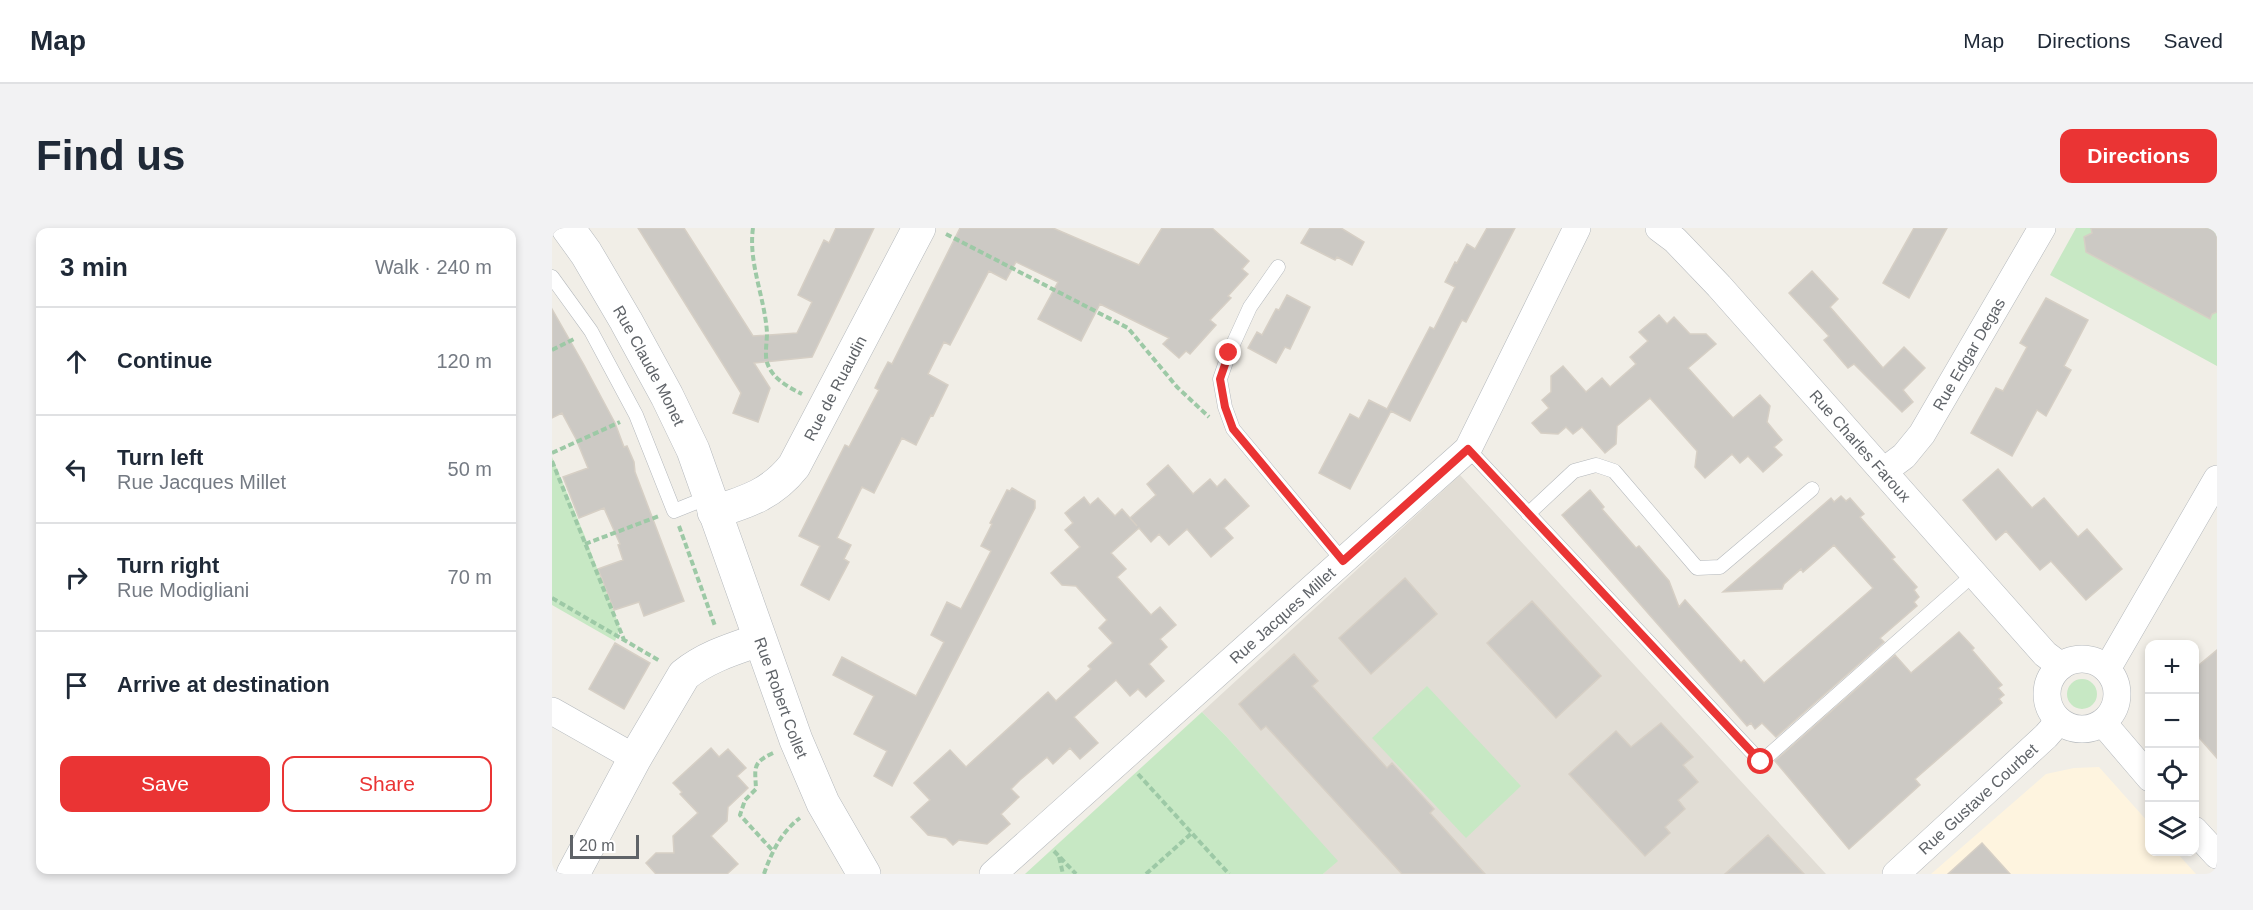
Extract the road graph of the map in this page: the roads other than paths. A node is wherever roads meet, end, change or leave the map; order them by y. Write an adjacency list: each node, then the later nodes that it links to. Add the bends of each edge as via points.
1 (568, 228): 12 (street, Rue Claude Monet, via 667,396 693,450)
2 (1577, 228): 8 (street, Rue Jacques Millet)
3 (1659, 228): 9 (street, Rue Charles Faroux, via 1719,286)
4 (2042, 228): 9 (street, Rue Edgar Degas, via 1922,434 1904,456)
5 (932, 231): 12 (street, Rue de Ruaudin, via 784,480 754,499)
6 (1278, 267): 14 (lane, via 1250,308 1229,353 1220,379 1225,407 1233,429)
7 (552, 277): 12 (lane, via 591,331 636,415 674,511)
8 (1468, 449): 13 (lane); 14 (street, Rue Jacques Millet)
9 (1884, 471): 15 (street, Rue Charles Faroux)
10 (2217, 479): 18 (street)
11 (1812, 489): 13 (lane, via 1720,567 1697,568 1614,471 1596,465 1574,471)
12 (712, 504): 16 (street, Rue Robert Collet)
13 (1528, 514): 15 (lane, via 1761,762)
14 (1343, 561): 28 (street, Rue Jacques Millet)
15 (1974, 574): 17 (street, Rue Charles Faroux, via 2045,654)
16 (759, 640): 22 (street, via 724,652 684,675); 27 (street, Rue Robert Collet, via 823,802)
17 (2061, 666): 18 (street, via 2079,659 2093,660); 20 (street, via 2048,683 2047,696 2050,710)
18 (2107, 669): 21 (street, via 2118,694 2113,712)
19 (552, 711): 22 (street)
20 (2059, 721): 21 (street, via 2082,730); 29 (street, Rue Gustave Courbet)
21 (2103, 723): 23 (street)
22 (635, 758): 26 (street)
23 (2145, 772)
24 (2199, 835): 25 (street)
25 (2217, 855)
26 (573, 874)
27 (864, 874)
28 (993, 874)
29 (1896, 874)

